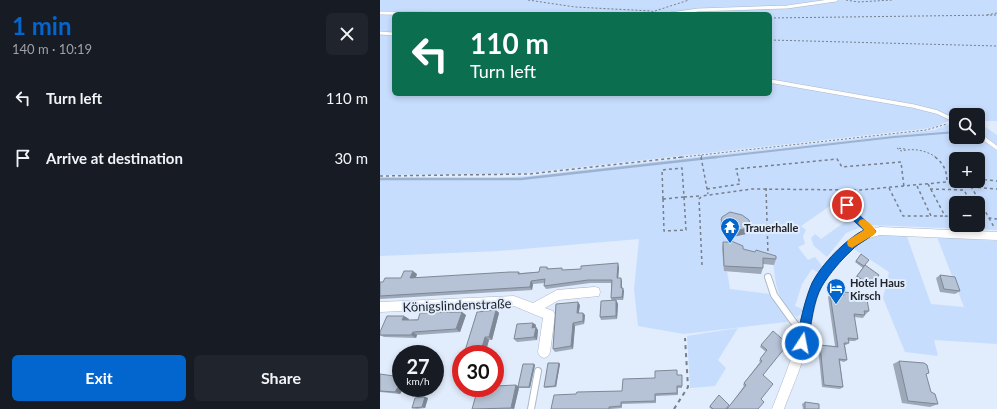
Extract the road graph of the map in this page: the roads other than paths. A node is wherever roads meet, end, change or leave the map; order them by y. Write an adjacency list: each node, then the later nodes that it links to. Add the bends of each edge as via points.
1 (836, 0): 2 (lane, via 787,7)
2 (686, 12)
3 (380, 13): 4 (lane)
4 (392, 13)
5 (380, 33): 6 (lane)
6 (392, 34)
7 (772, 82): 8 (lane, via 913,106)
8 (949, 117)
9 (985, 139): 10 (lane)
10 (997, 148)
11 (847, 205): 12 (lane, via 848,210)
12 (871, 231): 13 (street); 18 (street, via 851,244 823,275 814,292)
13 (996, 233)
14 (768, 277): 18 (lane, via 774,295)
15 (595, 292): 17 (street, via 557,295)
16 (380, 307): 17 (street, Königslindenstraße, via 514,301)
17 (533, 309): 19 (street, Königslindenstraße, via 549,315)
18 (804, 336): 22 (street)
19 (544, 352)
20 (538, 371): 21 (lane)
21 (531, 409)
22 (778, 409)

